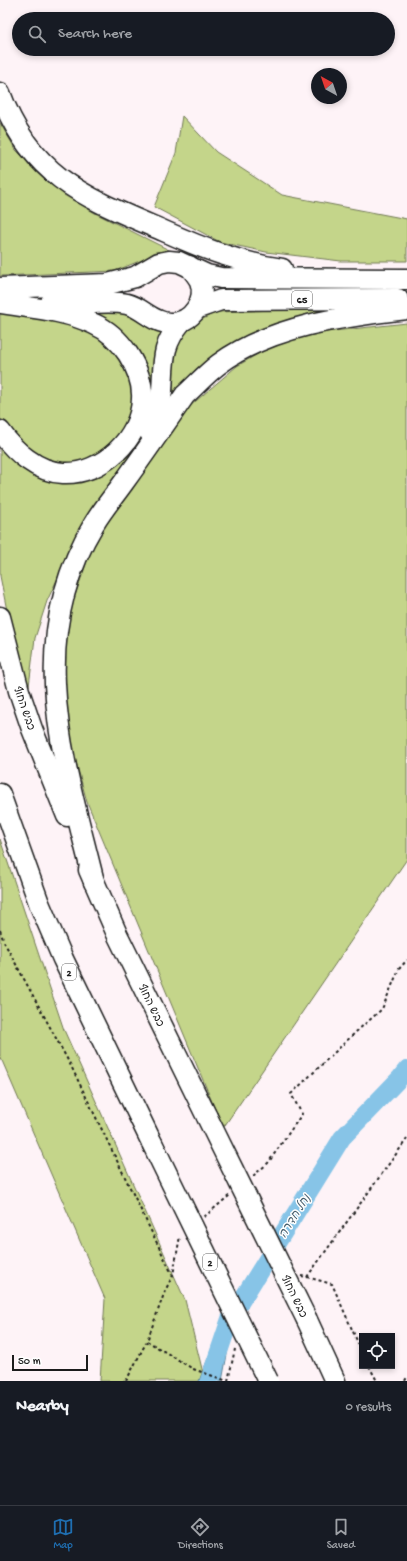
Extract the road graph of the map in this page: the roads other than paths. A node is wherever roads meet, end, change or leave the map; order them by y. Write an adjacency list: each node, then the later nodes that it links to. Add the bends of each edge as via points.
1 (0, 93): 3 (highway, via 20,136 36,157 74,189 92,199 230,258 273,268)
2 (189, 266): 3 (highway, 65, via 207,275 221,278); 5 (highway, 65, via 179,262 159,263 135,277 108,284); 8 (highway, via 201,285)
3 (343, 278): 4 (highway, 65)
4 (407, 279)
5 (0, 288)
6 (407, 299): 8 (highway, 65, via 242,299 221,300)
7 (0, 302): 10 (highway, via 111,302 135,307 163,323); 11 (highway, via 72,316 95,324 117,340 133,362 142,388 142,401 135,426 127,440 117,452 94,467 79,472 63,473 36,465 14,448)
8 (198, 308): 10 (highway, 65)
9 (407, 309): 12 (highway, via 362,314 298,328 259,341 239,351 219,364 185,395)
10 (181, 322): 12 (highway, via 166,346 159,408 154,426)
11 (0, 431)
12 (123, 484): 15 (highway, via 94,524 80,552 62,601 56,640 56,711 62,748)
13 (0, 617): 15 (highway, כביש החוף, via 19,691 32,729)
14 (0, 794): 16 (highway, 2, bridge, via 39,903 63,959)
15 (94, 882): 17 (highway, כביש החוף, bridge)
16 (268, 1381)
17 (335, 1381)

